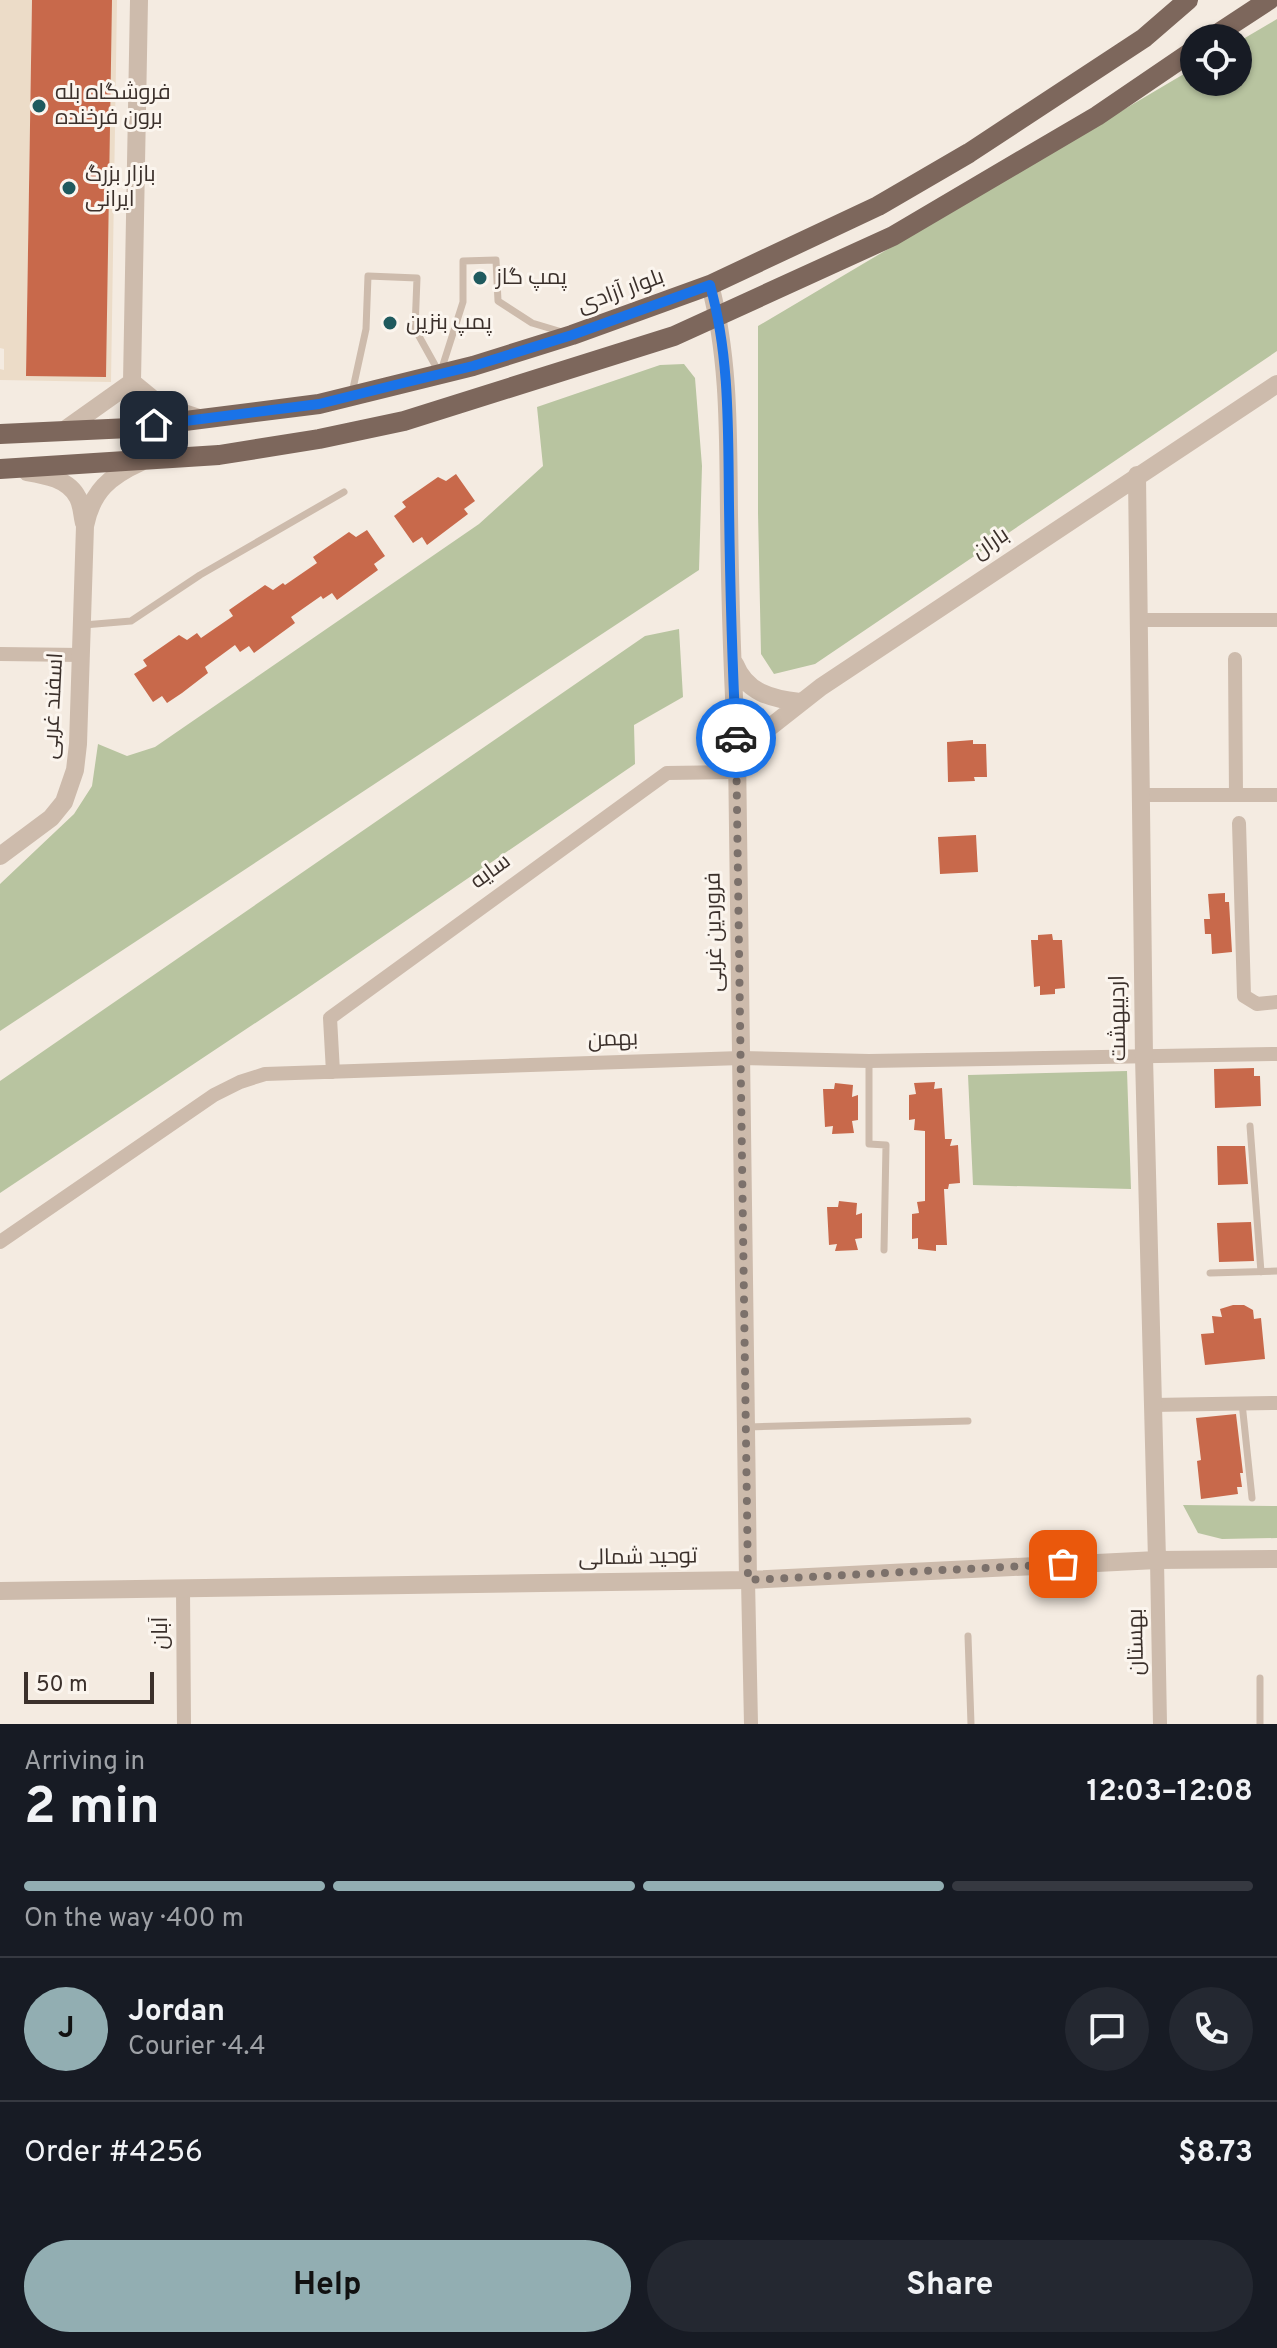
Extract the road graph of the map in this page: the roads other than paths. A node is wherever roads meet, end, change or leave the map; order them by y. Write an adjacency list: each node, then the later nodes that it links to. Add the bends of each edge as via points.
1 (139, 0): 13 (street)
2 (1188, 0): 6 (main road, بلوار آزادی, via 1144,38 969,153 878,206)
3 (1269, 0): 4 (main road)
4 (1232, 24)
5 (1180, 60): 8 (main road, via 1097,116 893,236)
6 (719, 281): 7 (main road, بلوار آزادی); 8 (main road); 9 (street, فروردین غربی)
7 (683, 295): 10 (main road, via 694,301); 11 (main road, بلوار آزادی)
8 (739, 308): 9 (main road)
9 (718, 317): 10 (main road); 27 (street, فروردین غربی, via 728,442)
10 (698, 325): 19 (main road, via 404,421 219,455)
11 (572, 335): 12 (main road, بلوار آزادی); 12 (lane, via 532,323 498,301 496,260 463,261 463,302)
12 (440, 374): 15 (main road, بلوار آزادی); 15 (lane, via 415,329 417,278 368,276 366,329)
13 (132, 382): 16 (street, via 160,405); 17 (street)
14 (1277, 384): 21 (street, باران)
15 (352, 396): 16 (main road, بلوار آزادی)
16 (202, 419): 17 (main road, بلوار آزادی)
17 (63, 431): 18 (main road, بلوار آزادی)
18 (0, 434)
19 (146, 460): 20 (main road); 23 (street, via 99,489)
20 (7, 469): 23 (street, via 62,481 78,497)
21 (1137, 475): 24 (street, اردیبهشت); 31 (street, باران)
22 (344, 492): 26 (lane, via 131,621)
23 (85, 526): 26 (street, اسفند غربی)
24 (1139, 620): 25 (street); 34 (street, اردیبهشت)
25 (1277, 620)
26 (82, 625): 29 (street, اسفند غربی)
27 (731, 649): 31 (street, via 741,680 750,687 779,700); 32 (street, فروردین غربی)
28 (0, 654): 29 (street)
29 (81, 655): 38 (street, اسفند غربی, via 71,786 51,818)
30 (1235, 659): 35 (street)
31 (800, 702): 32 (street, باران)
32 (737, 753): 33 (street, فروردین غربی)
33 (736, 772): 42 (street, فروردین غربی); 44 (street, سایه, via 667,773 436,939 330,1018)
34 (1141, 795): 35 (street); 41 (street, اردیبهشت)
35 (1236, 795): 36 (street)
36 (1277, 795)
37 (1239, 823): 39 (street, via 1244,996 1257,1004)
38 (0, 856)
39 (1277, 1002)
40 (1277, 1054): 41 (street, بهمن)
41 (1144, 1057): 43 (street, بهمن); 53 (street, اردیبهشت)
42 (741, 1058): 43 (street, بهمن); 44 (street, بهمن); 55 (street, فروردین غربی)
43 (869, 1061): 47 (lane, via 869,1144 886,1145)
44 (333, 1072): 46 (street, بهمن, via 265,1074 214,1095)
45 (1250, 1126): 49 (lane)
46 (0, 1242)
47 (884, 1250)
48 (1277, 1271): 49 (lane)
49 (1261, 1272): 50 (lane)
50 (1210, 1273)
51 (1242, 1403): 52 (street); 53 (street); 56 (lane)
52 (1277, 1403)
53 (1152, 1405): 58 (street, اردیبهشت)
54 (968, 1421): 55 (lane)
55 (746, 1427): 59 (street, فروردین غربی)
56 (1252, 1498)
57 (1277, 1559): 58 (street, توحید شمالی)
58 (1157, 1560): 59 (street, توحید شمالی); 67 (street, بهستان)
59 (748, 1580): 60 (street, توحید شمالی); 65 (street)
60 (183, 1589): 61 (street, توحید شمالی); 64 (street, آبان)
61 (0, 1591)
62 (968, 1636): 66 (lane)
63 (1260, 1678): 68 (lane)
64 (184, 1724)
65 (751, 1724)
66 (971, 1724)
67 (1160, 1724)
68 (1260, 1724)

